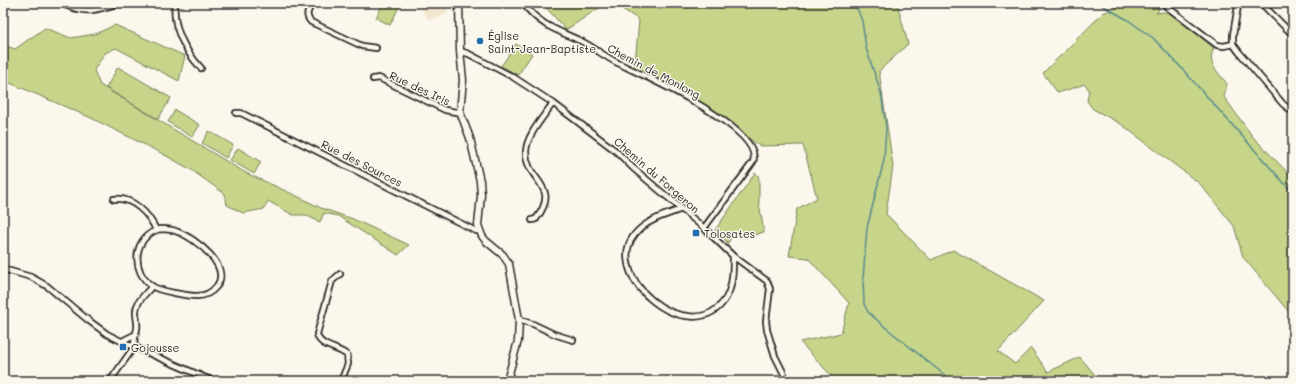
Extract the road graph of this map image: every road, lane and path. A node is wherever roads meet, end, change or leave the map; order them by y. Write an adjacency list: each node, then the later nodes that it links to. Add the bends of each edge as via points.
1 (60, 3): 2 (street, via 78,10 96,10)
2 (121, 3)
3 (176, 3): 14 (street, via 176,24 180,36)
4 (312, 3): 12 (street, via 307,15 311,22 362,46)
5 (460, 3): 13 (street)
6 (523, 3): 23 (street, Chemin de Monlong, via 533,15 551,28 691,99 730,126 746,141 754,152 753,162)
7 (1240, 3): 11 (street)
8 (1261, 3): 10 (street)
9 (1166, 6): 11 (street, via 1217,45)
10 (1293, 35)
11 (1233, 44): 18 (street, via 1283,104)
12 (376, 48)
13 (460, 51): 16 (street, Chemin du Forgeron, via 513,77); 17 (street, via 463,80)
14 (201, 68)
15 (373, 80): 17 (street, Rue des Iris, via 379,78 445,110)
16 (553, 103): 21 (street, Chemin du Forgeron, via 616,151); 22 (street, via 527,144 529,166 543,185 546,198 545,206 536,219)
17 (459, 112): 25 (street, via 470,138 480,181)
18 (1293, 112)
19 (236, 113): 25 (street, Rue des Sources, via 241,113 476,231)
20 (114, 199): 24 (street, via 127,200 138,207 148,215)
21 (682, 209): 23 (street, Chemin du Forgeron); 26 (street, via 654,219 640,228 632,239 628,260 632,276 646,296 675,313 690,316 707,314 726,297 730,287)
22 (532, 220)
23 (704, 228): 26 (street, Chemin du Forgeron)
24 (156, 230): 29 (street, via 141,243 137,259 139,270); 29 (street, via 170,229 194,240 212,258 219,269 220,277 215,288 200,296)
25 (479, 230): 30 (street, via 486,241 503,255 509,264)
26 (733, 256): 39 (street, Chemin du Forgeron, via 769,284 767,330)
27 (3, 269): 33 (street, via 39,281 94,324)
28 (340, 274): 37 (street, via 332,281 316,334 321,342 347,355 348,364)
29 (152, 286): 31 (street, via 137,306 137,329)
30 (519, 320): 32 (street); 38 (street, via 518,341)
31 (134, 335): 33 (street); 34 (street)
32 (574, 340)
33 (123, 342): 34 (street)
34 (134, 347): 35 (street); 36 (street)
35 (110, 381)
36 (212, 381)
37 (341, 381)
38 (507, 381)
39 (785, 381)

